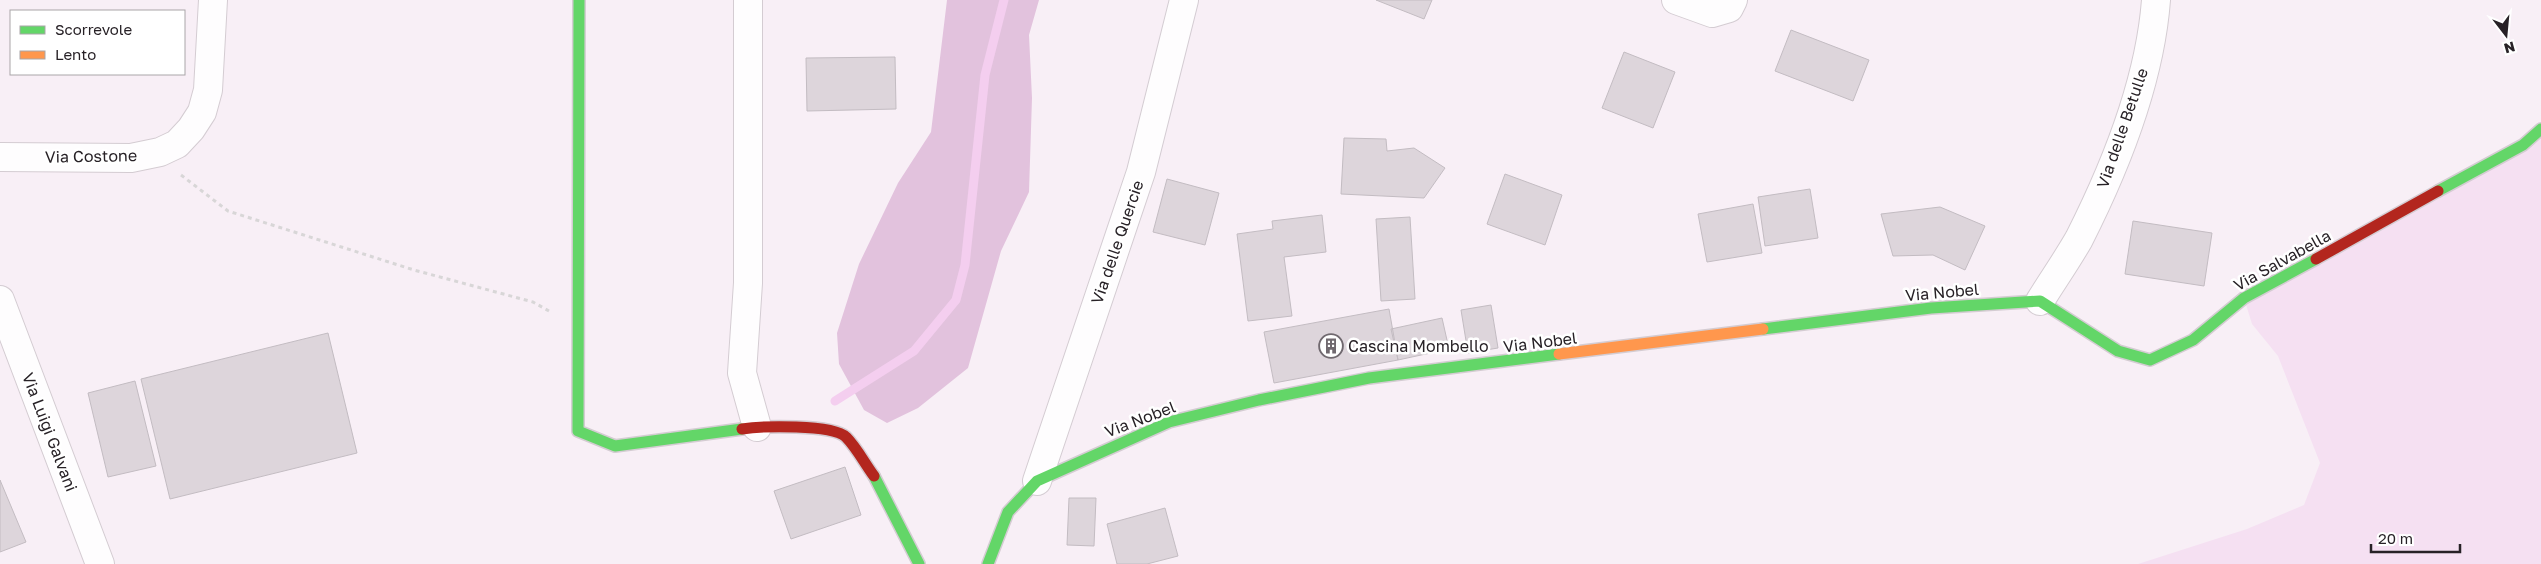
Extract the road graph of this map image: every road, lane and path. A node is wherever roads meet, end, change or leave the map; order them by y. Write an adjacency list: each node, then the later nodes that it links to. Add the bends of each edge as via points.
1 (214, 0): 9 (street, Via Costone, via 208,90 202,112 177,144)
2 (579, 0): 13 (street)
3 (748, 0): 14 (street, via 748,283 742,373)
4 (1184, 0): 15 (street, Via delle Quercie, via 1141,172)
5 (1676, 0): 6 (street, via 1712,13 1729,8)
6 (1733, 0)
7 (2156, 0): 12 (street, Via delle Betulle, via 2153,33 2114,163 2078,240)
8 (2541, 129): 12 (street, Via Salvabella, via 2522,145 2244,298 2193,340 2150,360 2118,351)
9 (160, 152): 10 (street, Via Costone, via 131,158); 13 (path, via 181,175 228,211 414,270 533,302)
10 (0, 157)
11 (0, 300): 16 (street, Via Luigi Galvani)
12 (2040, 301): 15 (street, Via Nobel, via 1931,308 1369,378 1170,422)
13 (579, 327): 14 (street, via 578,431 615,446)
14 (757, 426): 17 (street, via 818,428 845,436 874,476)
15 (1037, 481): 18 (street, Via Nobel, via 1008,512)
16 (100, 564)
17 (919, 564)
18 (988, 564)

